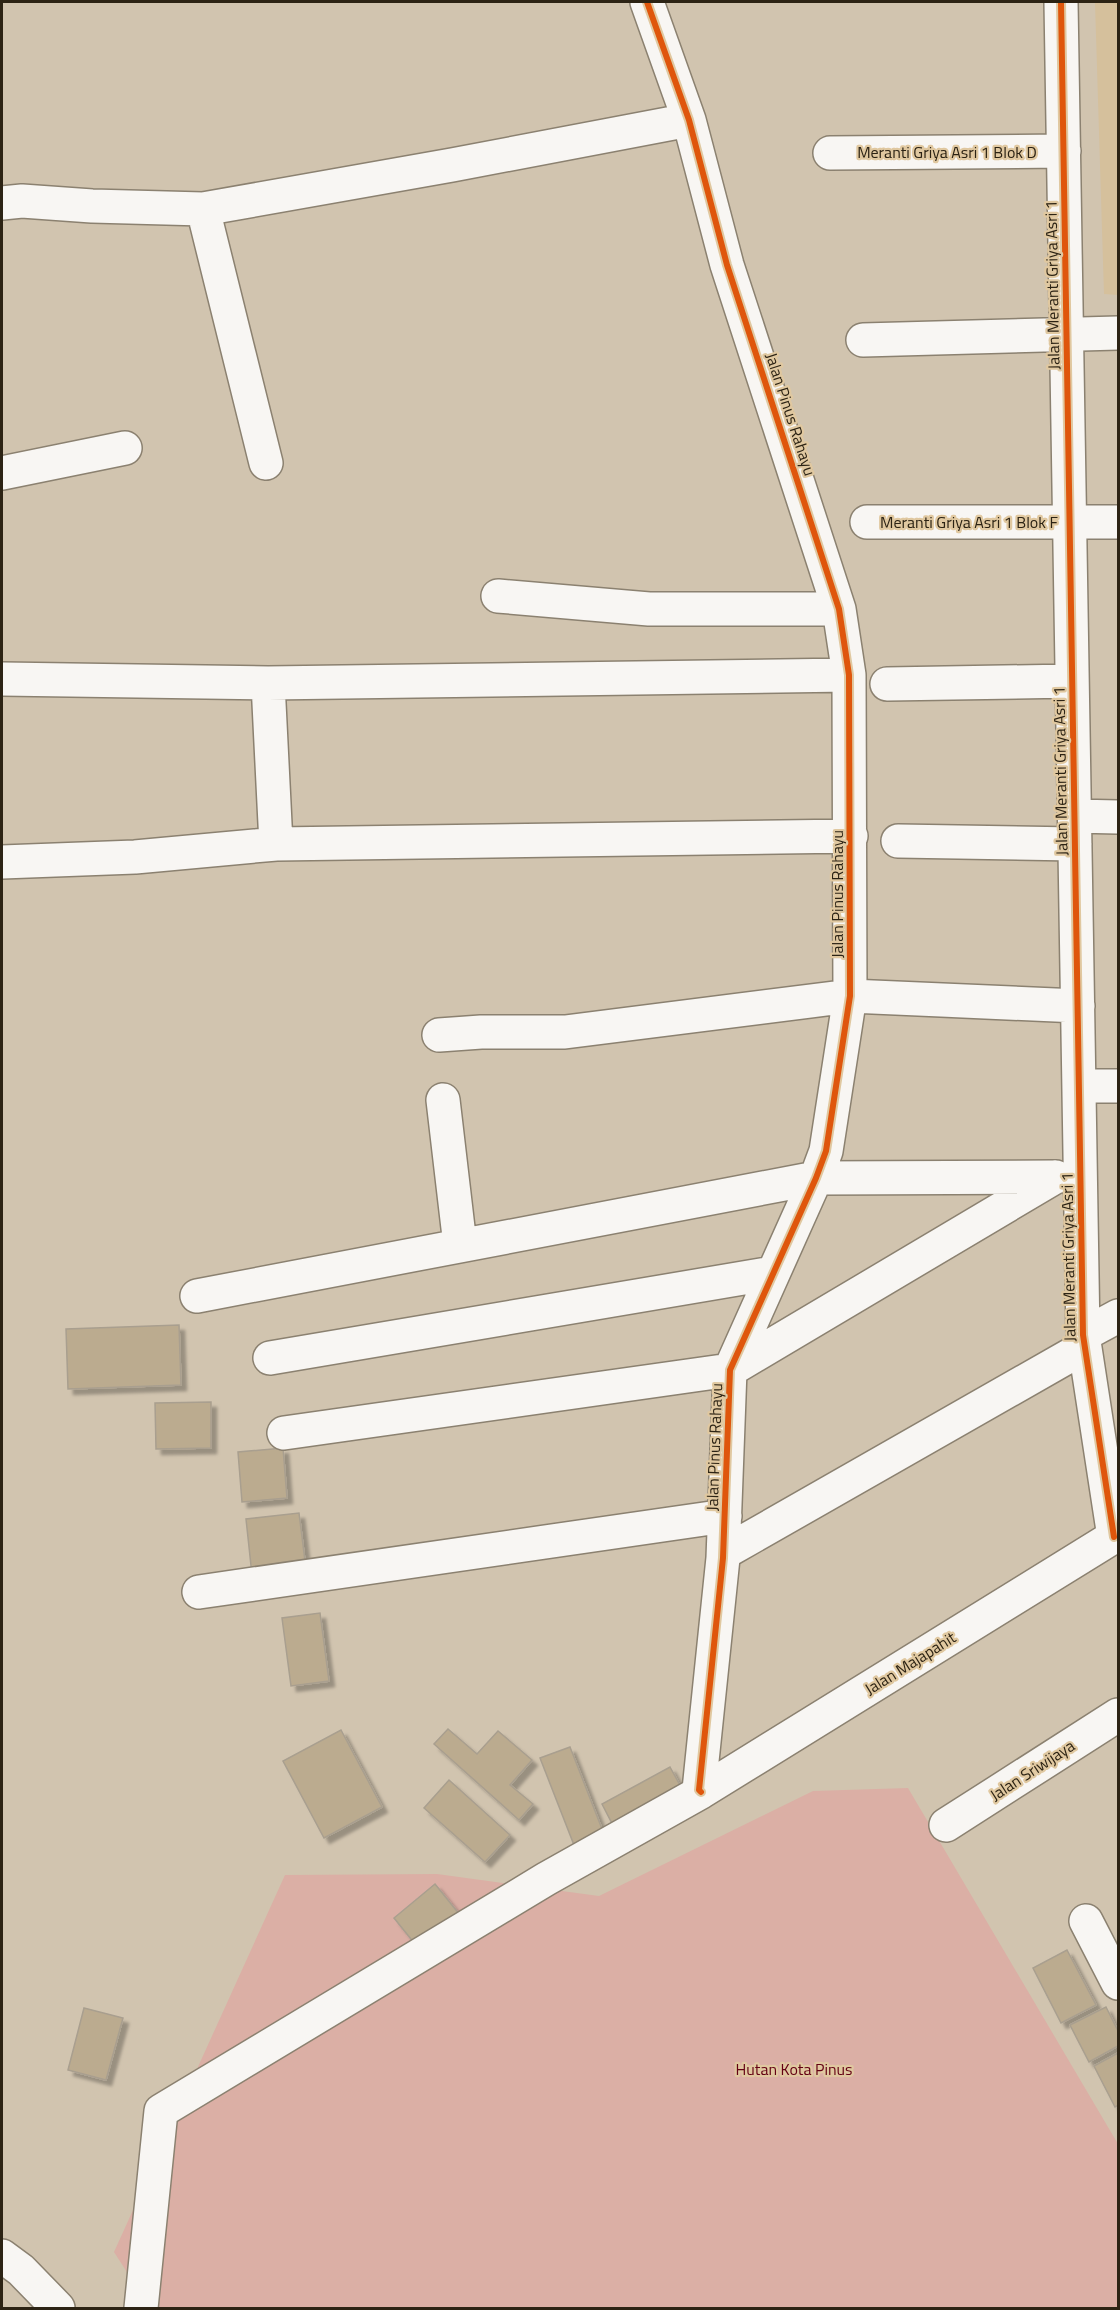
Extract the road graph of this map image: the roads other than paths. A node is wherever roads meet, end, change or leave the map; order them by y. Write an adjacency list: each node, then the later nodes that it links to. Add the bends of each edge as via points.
1 (647, 2): 3 (street, Jalan Pinus Rahayu)
2 (1061, 2): 4 (street, Jalan Meranti Griya Asri 1)
3 (689, 120): 7 (street); 18 (street, Jalan Pinus Rahayu, via 727,265)
4 (1064, 152): 5 (street, Meranti Griya Asri 1 Blok D); 8 (street, Jalan Meranti Griya Asri 1)
5 (830, 153)
6 (2, 203): 7 (street)
7 (203, 209): 12 (street)
8 (1066, 333): 9 (street); 10 (street); 14 (street, Jalan Meranti Griya Asri 1)
9 (1119, 333)
10 (863, 340)
11 (125, 448): 13 (street)
12 (266, 463)
13 (2, 473)
14 (1070, 521): 15 (street, Meranti Griya Asri 1 Blok F); 16 (street, Meranti Griya Asri 1 Blok F); 21 (street, Jalan Meranti Griya Asri 1)
15 (867, 522)
16 (1119, 522)
17 (498, 596): 18 (street, via 649,609)
18 (839, 609): 19 (street, Jalan Pinus Rahayu)
19 (849, 675): 22 (street); 26 (street, Jalan Pinus Rahayu)
20 (2, 679): 22 (street)
21 (1072, 681): 23 (street); 25 (street, Jalan Meranti Griya Asri 1)
22 (268, 683): 28 (street)
23 (887, 684)
24 (1119, 817): 25 (street)
25 (1074, 830): 27 (street); 31 (street, Jalan Meranti Griya Asri 1)
26 (851, 836): 28 (street); 30 (street, Jalan Pinus Rahayu)
27 (898, 841)
28 (276, 844): 29 (street, via 135,857)
29 (2, 862)
30 (850, 996): 31 (street); 32 (street, via 565,1032); 37 (street, Jalan Pinus Rahayu, via 826,1150)
31 (1078, 1006): 33 (street, Jalan Meranti Griya Asri 1)
32 (439, 1035)
33 (1079, 1086): 34 (street); 36 (street, Jalan Meranti Griya Asri 1)
34 (1119, 1086)
35 (443, 1100): 38 (street)
36 (1068, 1170): 37 (street); 42 (street, Jalan Meranti Griya Asri 1); 44 (street)
37 (816, 1178): 38 (street); 39 (street, Jalan Pinus Rahayu)
38 (460, 1245): 40 (street)
39 (773, 1273): 43 (street); 44 (street, Jalan Pinus Rahayu)
40 (197, 1296)
41 (1119, 1316): 42 (street)
42 (1083, 1341): 47 (street, Jalan Meranti Griya Asri 1); 48 (street, via 726,1551)
43 (270, 1358)
44 (729, 1370): 45 (street); 46 (street, Jalan Pinus Rahayu)
45 (284, 1433)
46 (725, 1516): 48 (street, Jalan Pinus Rahayu); 49 (street)
47 (1116, 1535): 51 (street, Jalan Majapahit)
48 (723, 1558): 51 (street, Jalan Pinus Rahayu)
49 (199, 1592)
50 (1119, 1715): 52 (street, Jalan Sriwijaya)
51 (701, 1792): 57 (street, Jalan Majapahit, via 546,1879 161,2111)
52 (946, 1825)
53 (1086, 1921): 54 (street)
54 (1119, 1983)
55 (2, 2256): 56 (street)
56 (58, 2308)
57 (141, 2308)

